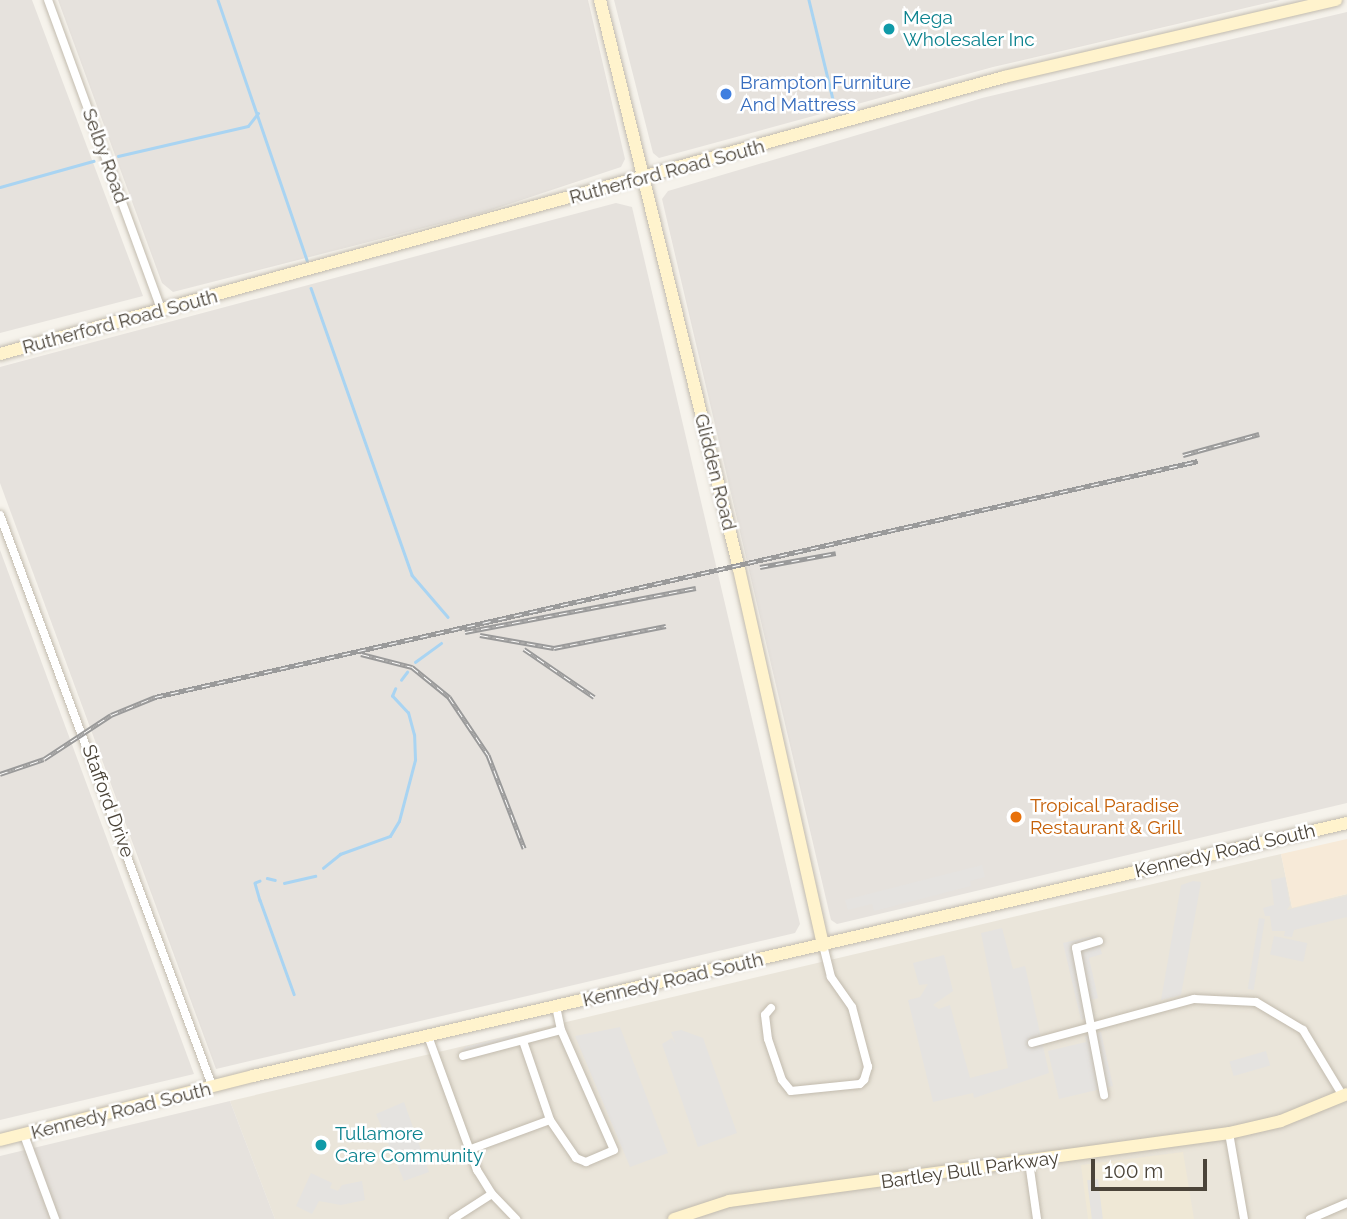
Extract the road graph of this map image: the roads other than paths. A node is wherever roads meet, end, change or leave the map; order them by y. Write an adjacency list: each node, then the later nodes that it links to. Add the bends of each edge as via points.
1 (48, 0): 5 (street, Selby Road)
2 (600, 0): 4 (street, Glidden Road)
3 (1336, 0): 4 (street, Rutherford Road South, via 1004,77)
4 (641, 180): 5 (street, Rutherford Road South); 10 (street, Glidden Road, via 738,564)
5 (162, 312): 6 (street, Rutherford Road South)
6 (0, 354)
7 (0, 515): 19 (street, Stafford Drive)
8 (1347, 822): 10 (street, Kennedy Road South)
9 (1098, 941): 13 (street, via 1076,948)
10 (823, 946): 11 (street, Kennedy Road South); 12 (street, via 831,977 852,1007 868,1067 864,1080 791,1091 782,1080 768,1039 765,1015)
11 (556, 1007): 14 (street); 15 (street, Kennedy Road South)
12 (771, 1008)
13 (1090, 1027): 17 (street); 20 (street); 21 (street, via 1208,996 1256,1002 1303,1030)
14 (561, 1030): 16 (street); 22 (street, via 614,1150 586,1162 576,1158)
15 (429, 1036): 19 (street, Kennedy Road South); 26 (street)
16 (523, 1041): 18 (street); 22 (street)
17 (1032, 1043)
18 (463, 1056)
19 (213, 1088): 24 (street, Kennedy Road South)
20 (1104, 1095)
21 (1345, 1095): 23 (street, Bartley Bull Parkway, via 1281,1121)
22 (550, 1120): 26 (street)
23 (1230, 1133): 27 (street, Bartley Bull Parkway); 35 (street)
24 (24, 1135): 25 (street, Kennedy Road South); 30 (street)
25 (0, 1140)
26 (471, 1149): 28 (street)
27 (1029, 1162): 33 (street, Bartley Bull Parkway, via 729,1201); 34 (street)
28 (492, 1194): 31 (street); 32 (street)
29 (1347, 1203): 36 (street)
30 (55, 1219)
31 (453, 1219)
32 (516, 1219)
33 (674, 1219)
34 (1037, 1219)
35 (1244, 1219)
36 (1310, 1219)

